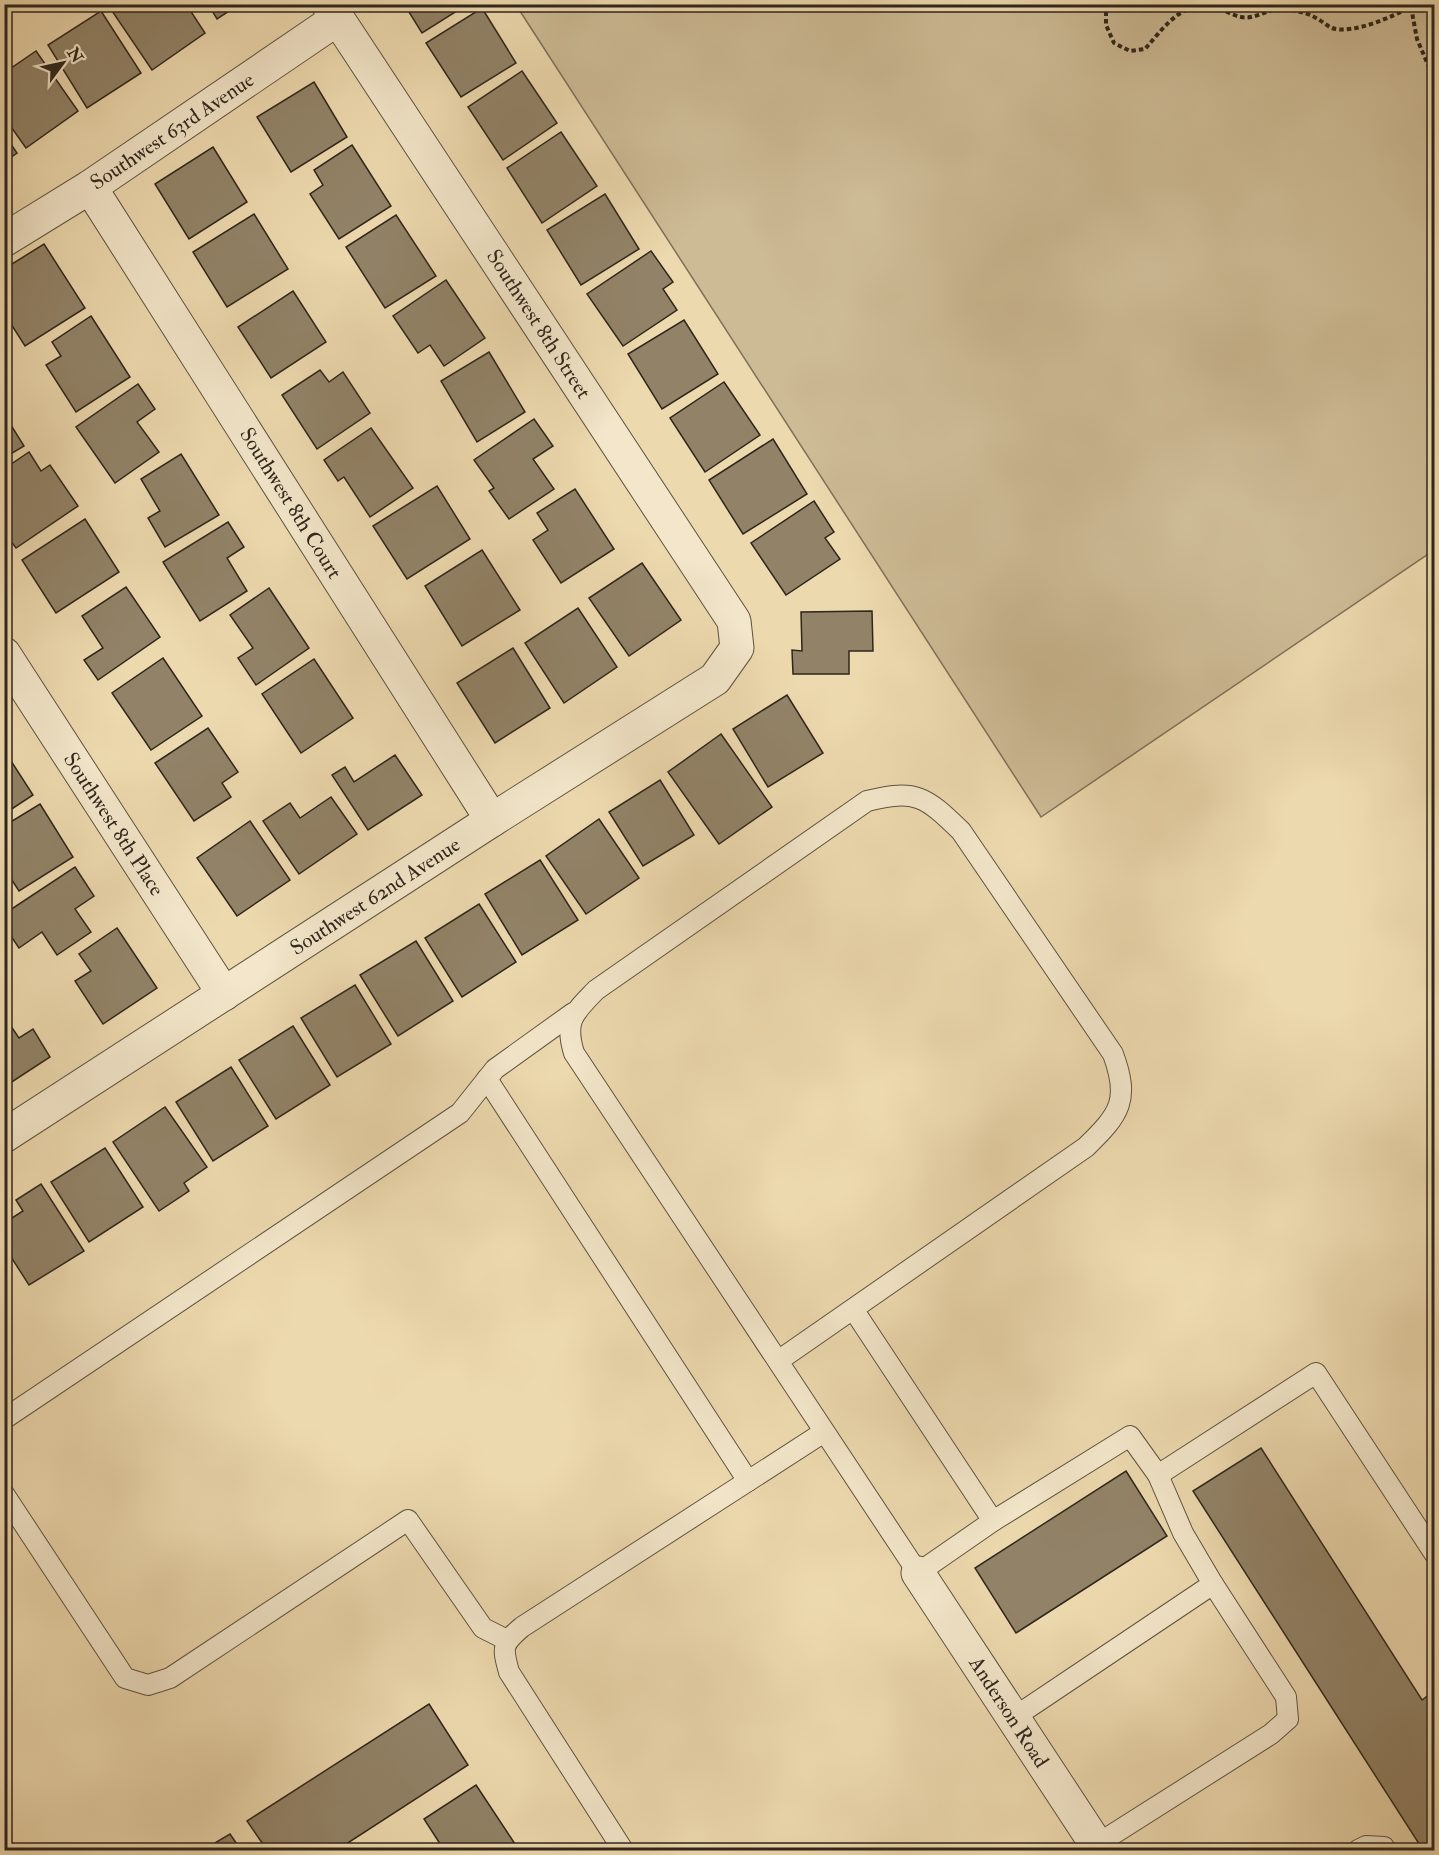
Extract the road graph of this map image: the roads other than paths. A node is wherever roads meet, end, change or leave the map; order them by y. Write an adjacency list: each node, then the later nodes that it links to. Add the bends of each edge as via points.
1 (333, 12): 2 (street, Southwest 63rd Avenue); 4 (street, Southwest 8th Street, via 734,621)
2 (90, 187): 3 (street, Southwest 63rd Avenue); 6 (street, Southwest 8th Court)
3 (4, 240)
4 (737, 648): 6 (street, Southwest 62nd Avenue, via 715,679)
5 (4, 654): 7 (street, Southwest 8th Place)
6 (492, 820): 7 (street, Southwest 62nd Avenue)
7 (224, 994): 10 (street, Southwest 62nd Avenue)
8 (573, 1013): 9 (lane, via 495,1069); 11 (lane, via 596,990 867,801 912,795 937,807 960,831 1113,1054 1120,1074 1119,1108 1086,1147); 12 (lane, via 569,1036 574,1053)
9 (487, 1079): 13 (lane, via 460,1113); 16 (lane)
10 (4, 1136)
11 (853, 1309): 12 (lane); 18 (lane)
12 (778, 1361): 14 (lane)
13 (4, 1419)
14 (824, 1432): 16 (lane); 20 (lane)
15 (1158, 1475): 18 (lane, via 1130,1436); 19 (lane, via 1316,1372); 21 (lane, via 1183,1533)
16 (748, 1481): 22 (lane)
17 (4, 1494): 22 (lane, via 125,1678 148,1685 170,1678 408,1520 483,1628)
18 (993, 1521): 20 (lane)
19 (1434, 1553)
20 (918, 1573): 23 (street, Anderson Road)
21 (1214, 1584): 23 (lane); 24 (lane, via 1286,1697 1288,1719)
22 (507, 1640): 25 (lane, via 504,1654 509,1672)
23 (1013, 1718): 24 (street, Anderson Road)
24 (1098, 1848)
25 (623, 1851)
26 (1358, 1851): 27 (lane, via 1366,1846 1384,1847)
27 (1386, 1851)

